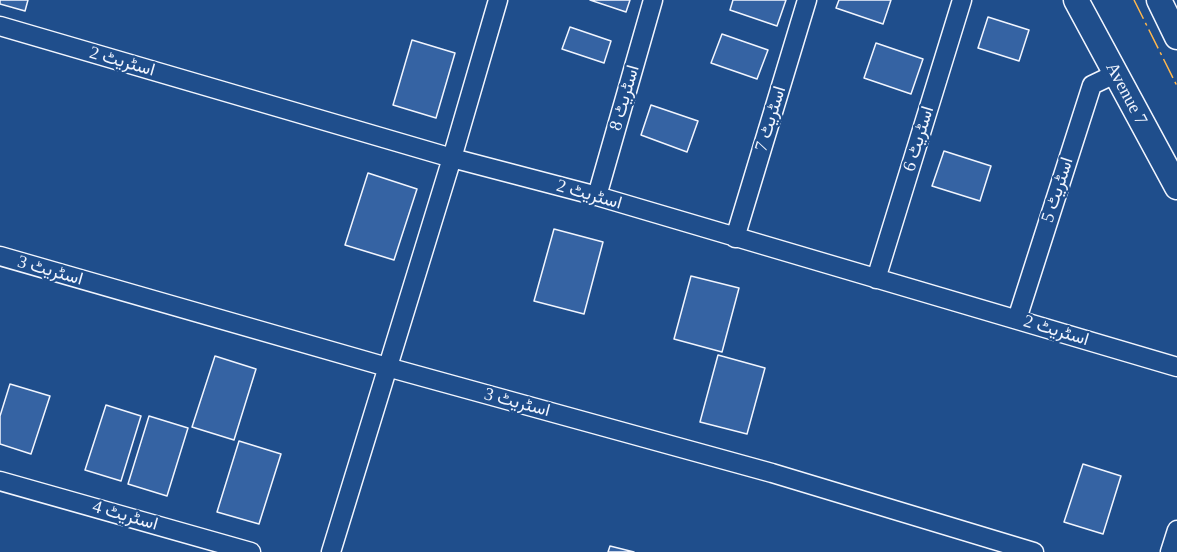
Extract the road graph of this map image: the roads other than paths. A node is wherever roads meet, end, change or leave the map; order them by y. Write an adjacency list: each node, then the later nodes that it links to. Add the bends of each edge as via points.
1 (498, 0): 10 (street)
2 (653, 0): 12 (street, اسٹریٹ 8)
3 (807, 0): 13 (street, اسٹریٹ 7)
4 (962, 0): 15 (street, اسٹریٹ 6)
5 (1076, 0): 9 (street, Avenue 7)
6 (1159, 0): 8 (street)
7 (0, 27): 10 (street, اسٹریٹ 2)
8 (1177, 37)
9 (1115, 74): 11 (street, Avenue 7); 16 (street, اسٹریٹ 5, via 1092,85)
10 (452, 158): 12 (street, اسٹریٹ 2); 17 (street)
11 (1177, 187)
12 (597, 196): 13 (street, اسٹریٹ 2)
13 (735, 237): 15 (street, اسٹریٹ 2)
14 (0, 256): 17 (street, اسٹریٹ 3)
15 (876, 279): 16 (street, اسٹریٹ 2)
16 (1017, 319): 18 (street, اسٹریٹ 2)
17 (387, 367): 22 (street); 23 (street, اسٹریٹ 3, via 772,473)
18 (1177, 367)
19 (0, 481): 21 (street, اسٹریٹ 4)
20 (1177, 530): 24 (street)
21 (250, 552)
22 (331, 552)
23 (1034, 552)
24 (1170, 552)

